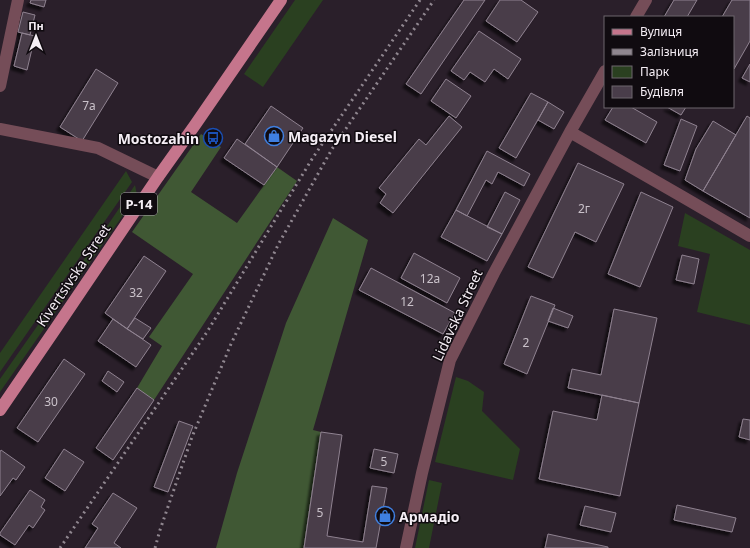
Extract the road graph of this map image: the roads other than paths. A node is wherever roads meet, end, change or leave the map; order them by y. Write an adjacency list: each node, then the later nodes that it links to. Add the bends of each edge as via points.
1 (18, 0): 6 (street)
2 (281, 0): 9 (main road, Kivertsivska Street / Р-14)
3 (646, 0): 4 (street)
4 (637, 16)
5 (604, 73): 8 (street, Lidavska Street)
6 (0, 86)
7 (0, 129): 9 (street, via 98,148)
8 (570, 132): 10 (street); 12 (street, Lidavska Street, via 450,360)
9 (158, 177): 11 (main road, Kivertsivska Street / Р-14)
10 (750, 236)
11 (0, 410)
12 (406, 548)

